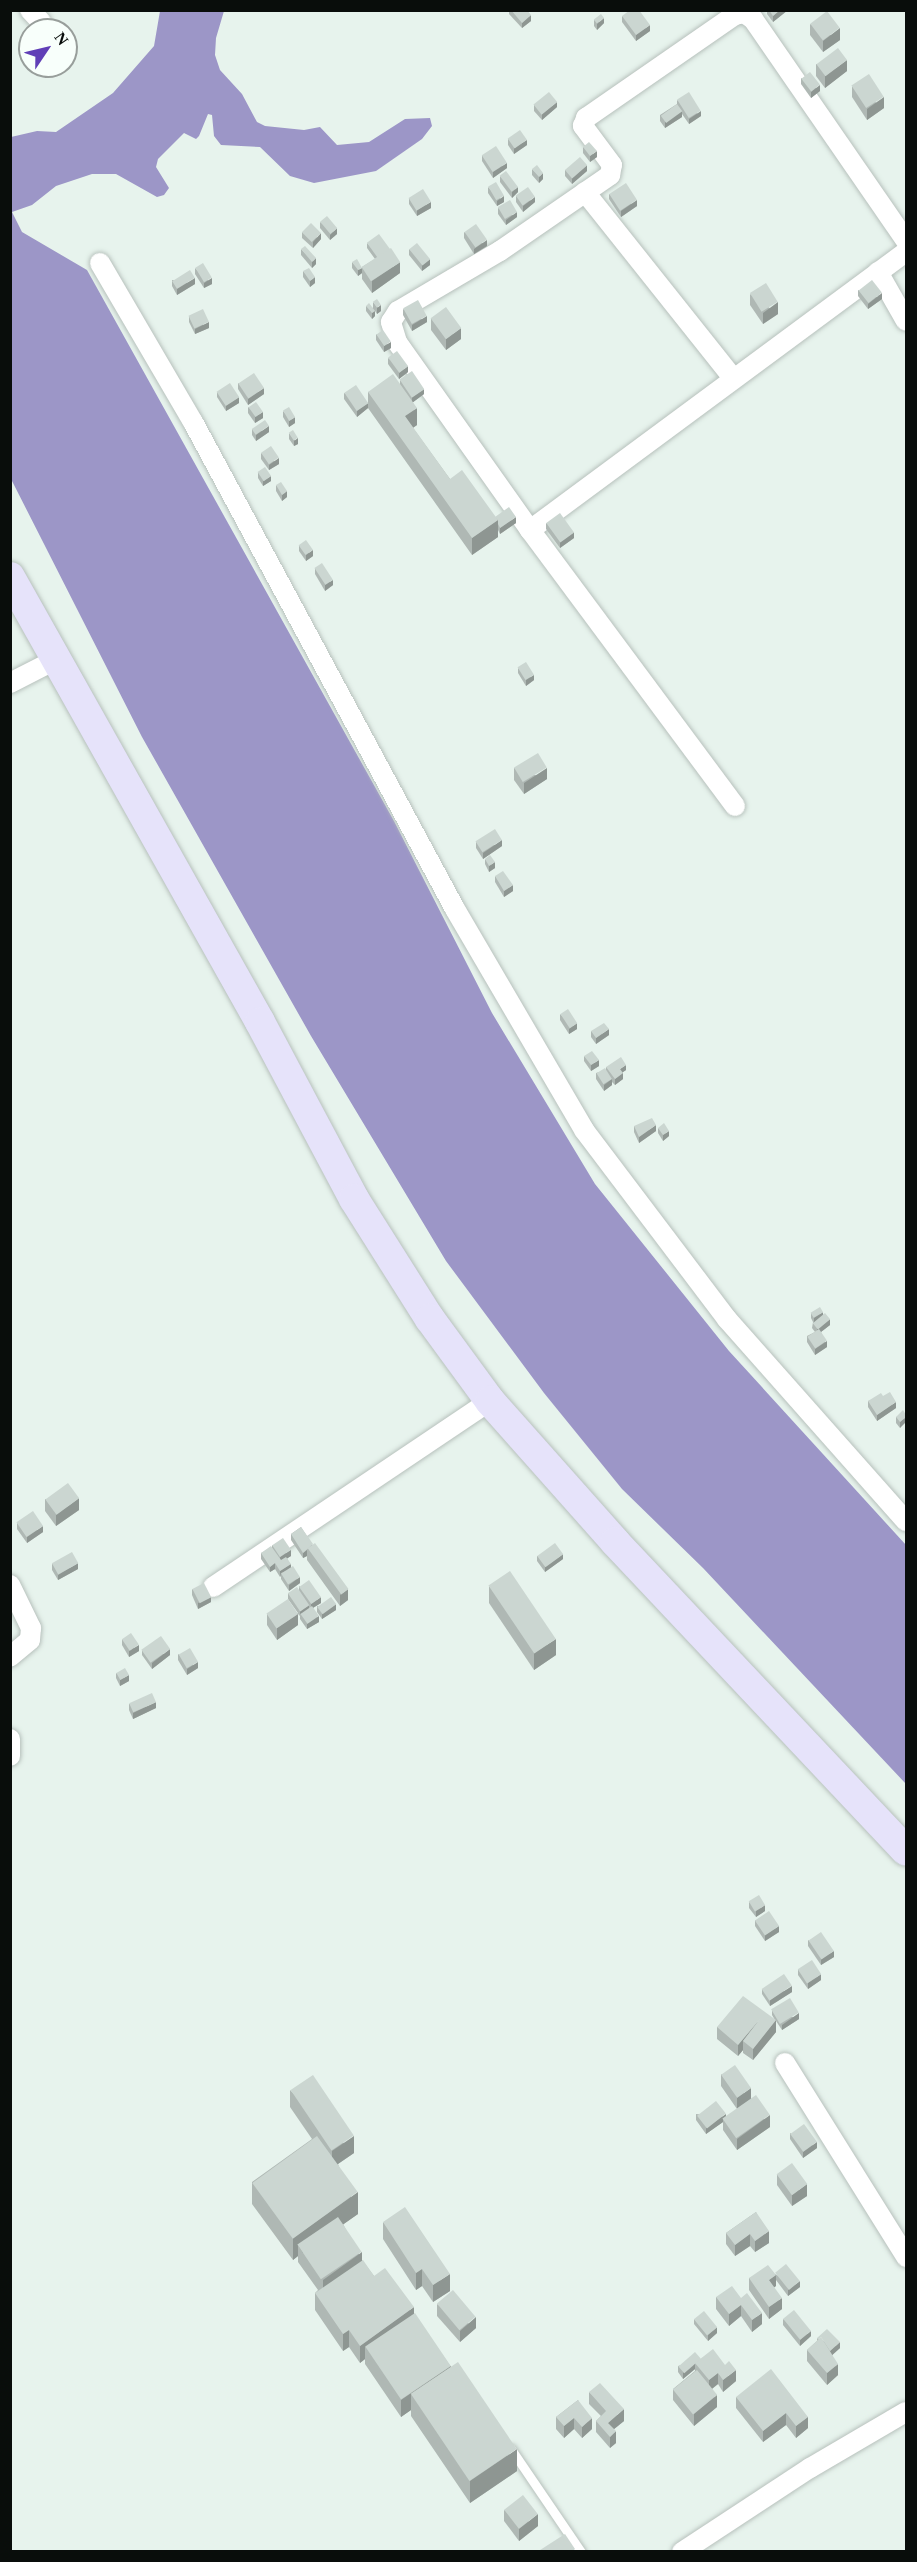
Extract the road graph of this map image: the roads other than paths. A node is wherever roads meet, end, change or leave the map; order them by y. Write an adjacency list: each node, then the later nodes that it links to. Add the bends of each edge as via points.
1 (585, 192): 2 (street, via 613,172 583,126 586,117 735,15 744,13 753,19); 7 (street); 8 (street, via 500,251 398,311 391,322 397,342)
2 (906, 241)
3 (906, 252): 5 (street)
4 (100, 263): 14 (street, via 193,422 455,909 584,1130 727,1319)
5 (878, 272): 6 (street); 7 (street)
6 (906, 321)
7 (732, 377): 8 (street)
8 (530, 530): 12 (street)
9 (10, 577): 10 (main road)
10 (57, 659): 11 (street); 13 (main road, via 260,1022 354,1200 430,1319)
11 (10, 683)
12 (735, 806)
13 (490, 1401): 16 (street); 20 (main road, via 615,1542)
14 (906, 1521)
15 (10, 1585): 17 (street, via 31,1628 30,1640)
16 (213, 1587)
17 (10, 1657)
18 (10, 1739): 19 (street)
19 (10, 1756)
20 (906, 1851)
21 (785, 2063): 22 (street)
22 (906, 2257)
23 (906, 2412): 26 (street, via 810,2468)
24 (501, 2435): 25 (lane)
25 (580, 2552)
26 (682, 2552)

